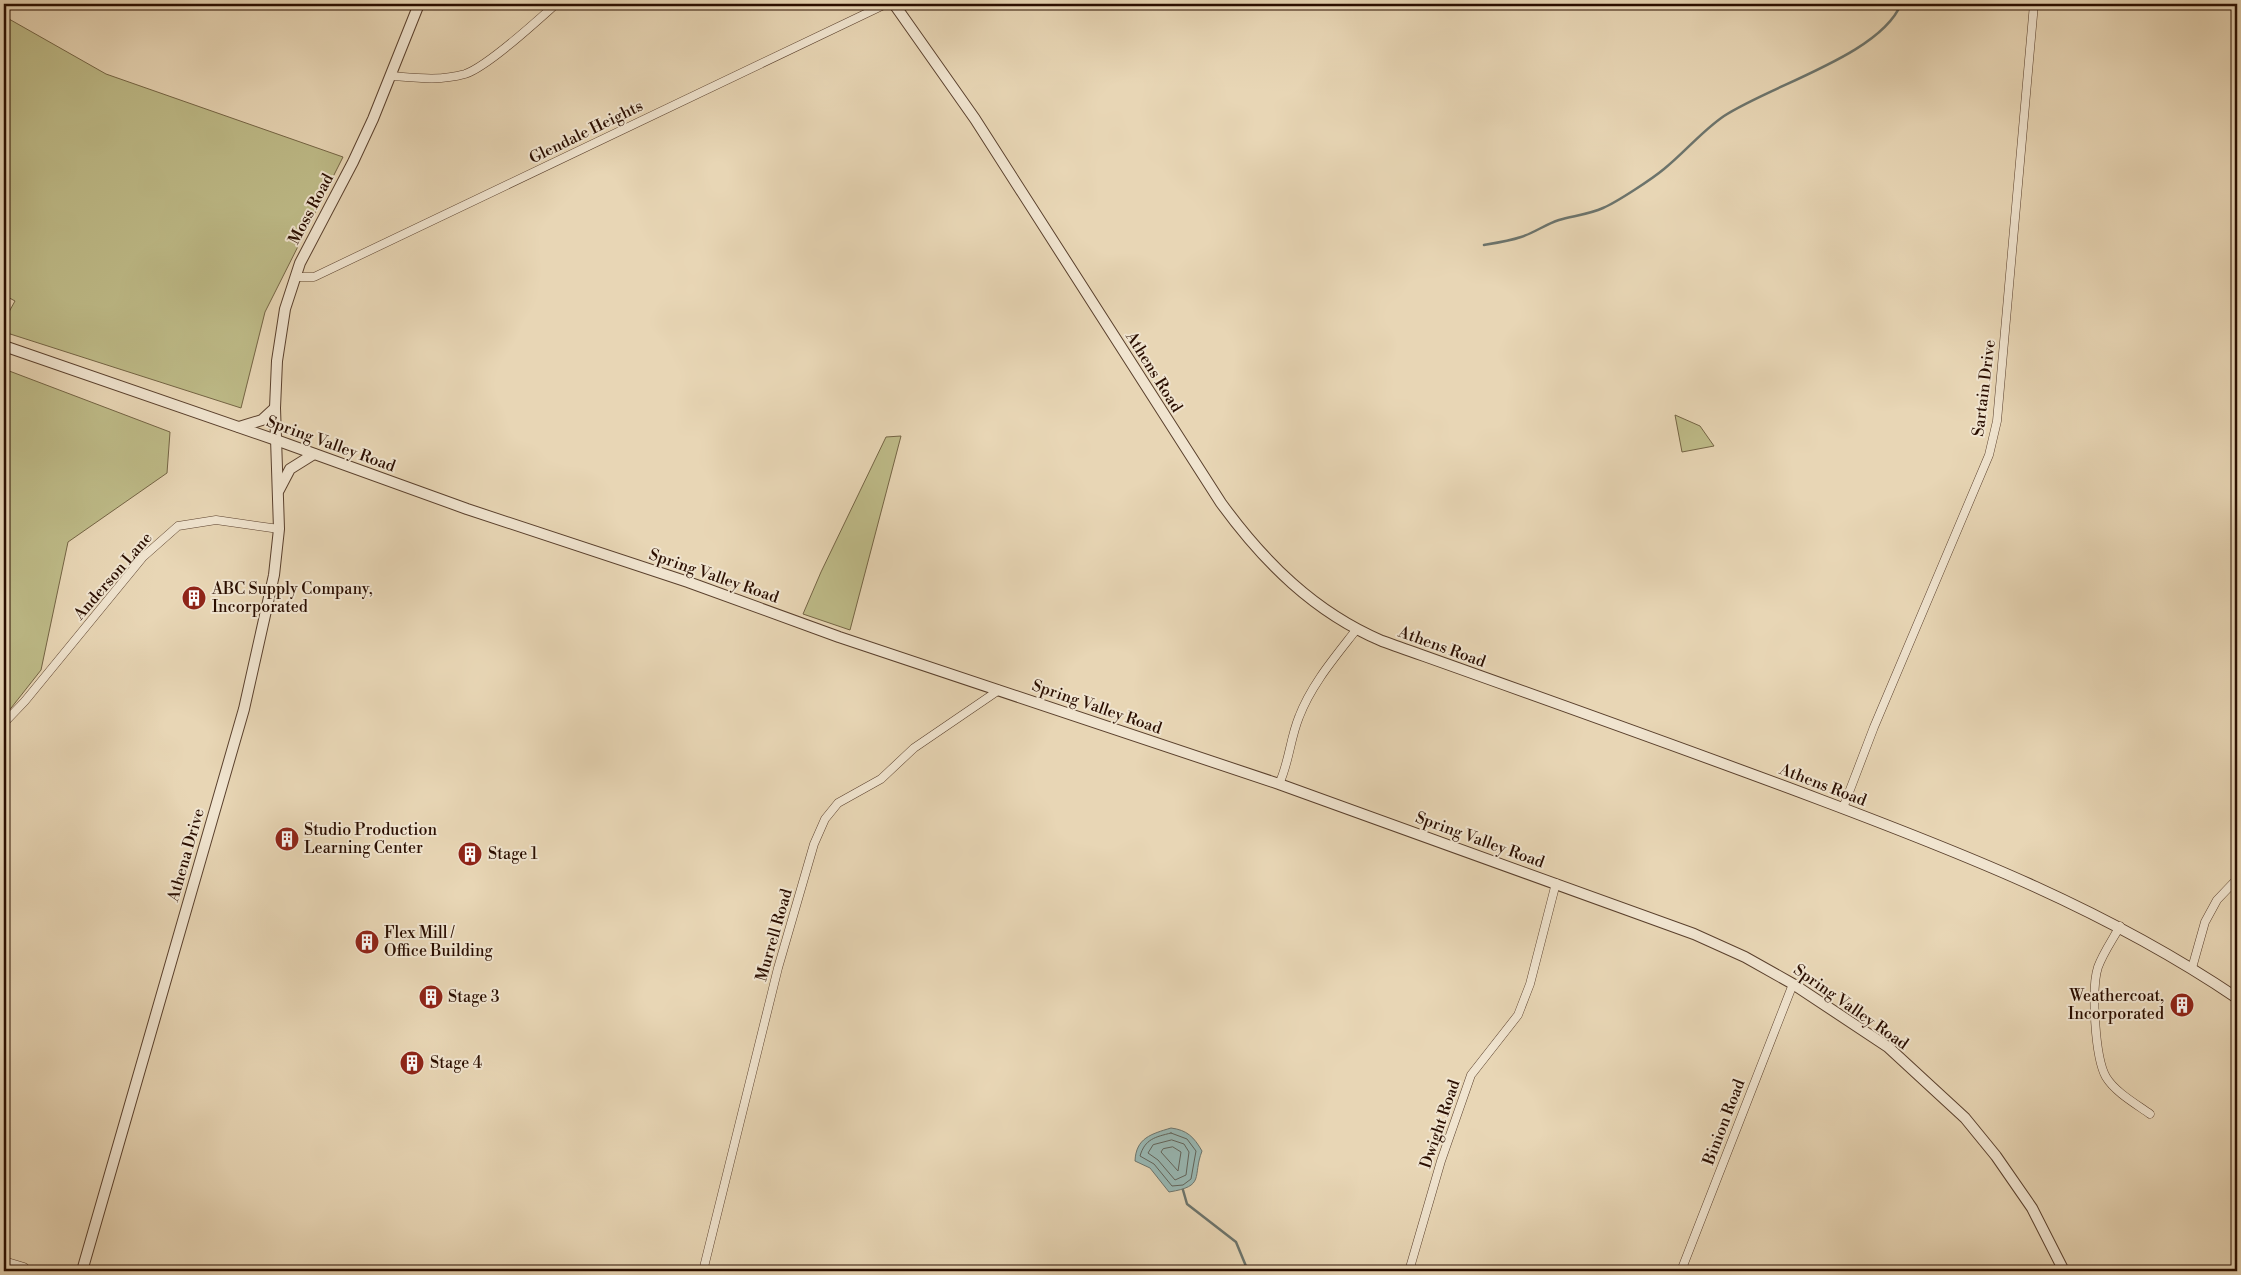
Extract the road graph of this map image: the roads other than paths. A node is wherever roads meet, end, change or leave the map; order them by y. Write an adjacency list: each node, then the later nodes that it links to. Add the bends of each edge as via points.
1 (418, 4): 6 (street, Moss Road)
2 (556, 4): 6 (street, via 492,57 466,74 434,79)
3 (886, 4): 7 (street, Glendale Heights, via 314,276)
4 (894, 4): 15 (street, Athens Road, via 975,119 1234,522 1262,555 1297,588)
5 (2034, 4): 19 (street, Sartain Drive, via 1997,422 1989,454)
6 (392, 76): 7 (street, Moss Road, via 354,162)
7 (295, 277): 9 (street, Moss Road, via 285,309 277,361)
8 (4, 346): 10 (street, Spring Valley Road)
9 (275, 408): 10 (street, via 262,420); 11 (street, Moss Road)
10 (237, 427): 11 (street, Spring Valley Road)
11 (276, 440): 12 (street, Spring Valley Road); 13 (street, Athena Drive)
12 (314, 454): 13 (street, via 290,469); 16 (street, Spring Valley Road, via 467,510 688,582)
13 (277, 493): 14 (street, Athena Drive)
14 (280, 529): 17 (street, Anderson Lane, via 216,520 178,526 143,558); 29 (street, Athena Drive, via 274,574 244,709)
15 (1356, 630): 18 (street, via 1307,698); 19 (street, Athens Road)
16 (999, 690): 18 (street, Spring Valley Road); 30 (street, Murrell Road, via 914,748 881,779 838,803 825,819 814,844 778,968)
17 (4, 723)
18 (1279, 784): 21 (street, Spring Valley Road)
19 (1843, 808): 22 (street, Athens Road, via 2031,884)
20 (2237, 879): 23 (street, via 2217,900 2205,922)
21 (1556, 883): 24 (street, Spring Valley Road, via 1694,934); 31 (street, Dwight Road, via 1530,984 1518,1015 1472,1075 1441,1161)
22 (2120, 926): 23 (street, Athens Road); 26 (street, via 2098,968 2094,1005 2096,1040 2106,1077)
23 (2192, 968): 25 (street, Athens Road)
24 (1793, 984): 32 (street, Binion Road); 33 (street, Spring Valley Road, via 1888,1047 1965,1118 2032,1208)
25 (2237, 998)
26 (2150, 1114)
27 (4, 1261): 28 (street)
28 (28, 1271)
29 (82, 1271)
30 (703, 1271)
31 (1409, 1271)
32 (1681, 1271)
33 (2064, 1271)

